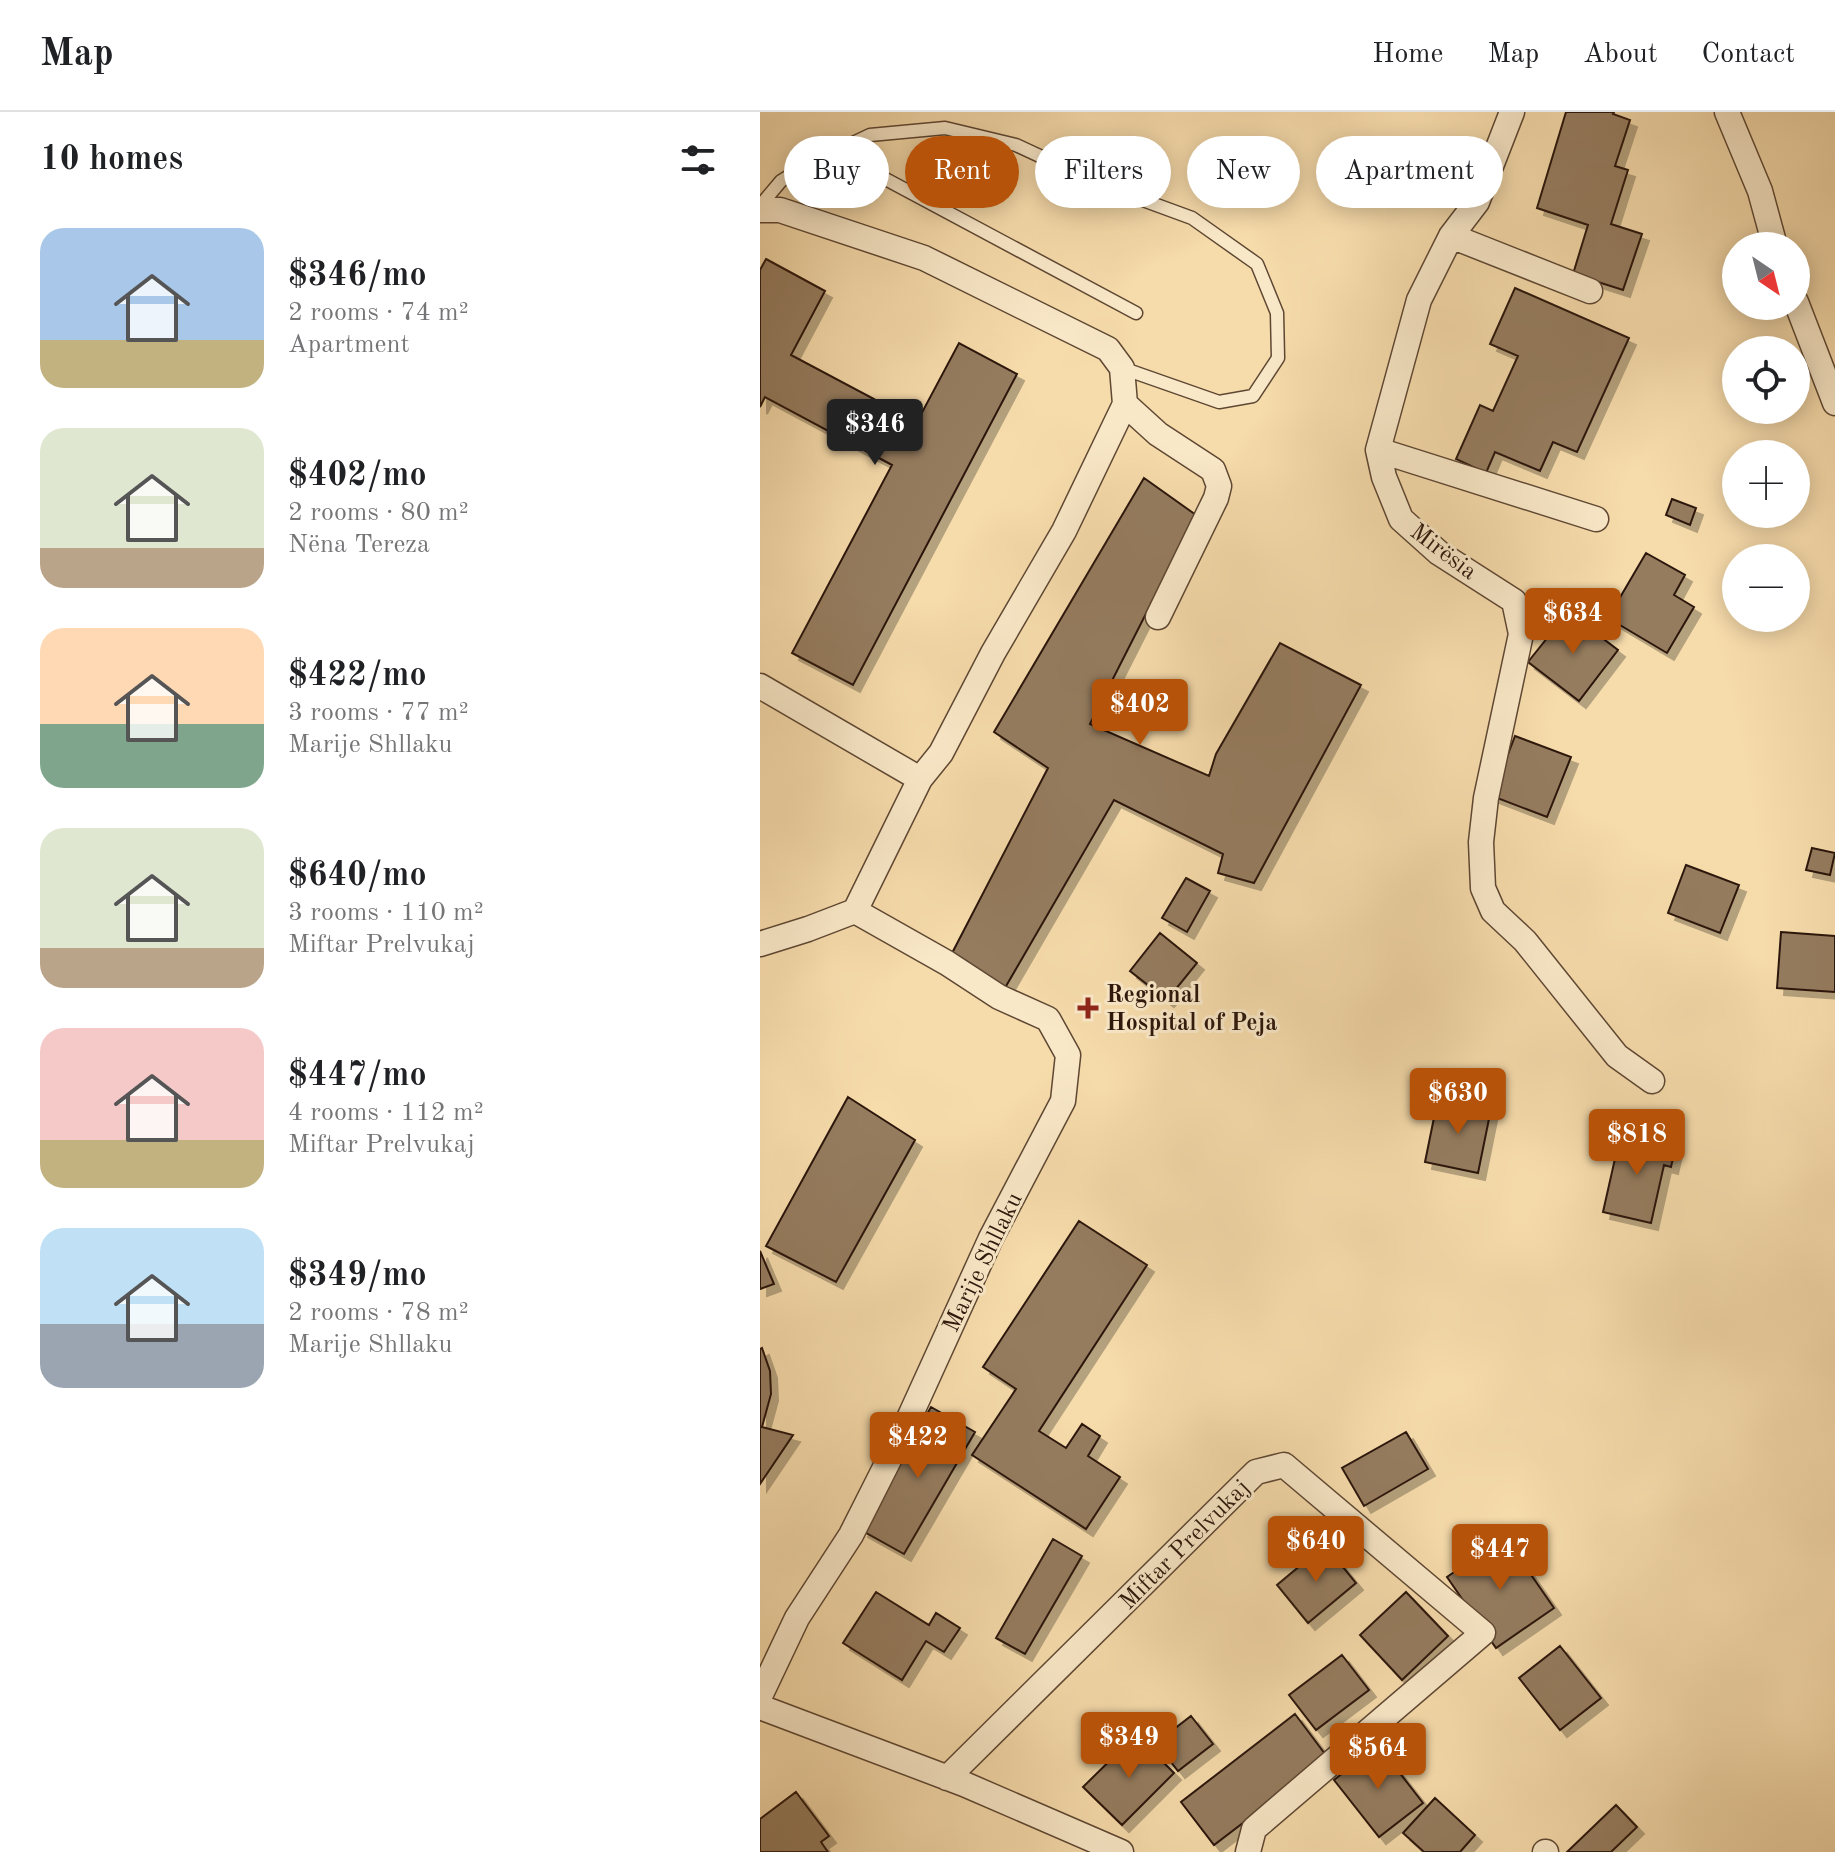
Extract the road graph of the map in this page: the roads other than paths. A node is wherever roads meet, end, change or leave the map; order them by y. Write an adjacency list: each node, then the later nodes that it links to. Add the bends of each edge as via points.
1 (1512, 112): 8 (street, via 1477,202)
2 (1727, 112): 7 (street)
3 (868, 136): 12 (lane, via 945,128 1016,145 1192,218 1257,264 1277,313 1278,358 1253,396 1219,402)
4 (784, 179): 6 (lane)
5 (889, 181): 10 (lane)
6 (760, 208): 12 (street, via 924,258 1108,349)
7 (1771, 232)
8 (1451, 236): 9 (street); 15 (street, via 1419,300)
9 (1590, 291)
10 (1136, 313)
11 (1803, 320): 13 (street)
12 (1122, 368): 14 (street)
13 (1835, 403)
14 (1125, 404): 17 (street, via 1158,434 1213,470 1219,486); 19 (street, via 1064,531 941,753)
15 (1378, 450): 16 (street); 22 (street, Mirësia, via 1401,519 1439,553 1514,601 1521,634 1481,842 1488,900 1617,1056)
16 (1596, 519)
17 (1158, 617)
18 (760, 686): 19 (street)
19 (920, 779): 20 (street)
20 (855, 911): 21 (street); 23 (street, Marije Shllaku, via 999,997 1048,1019 1068,1055 1063,1101 991,1238 851,1535 797,1618)
21 (760, 944)
22 (1652, 1081)
23 (760, 1696)
24 (760, 1707): 25 (street)
25 (947, 1778): 26 (street); 27 (street, Miftar Prelvukaj, via 1256,1472 1284,1465 1483,1633 1254,1829)
26 (1121, 1852)
27 (1248, 1852)

